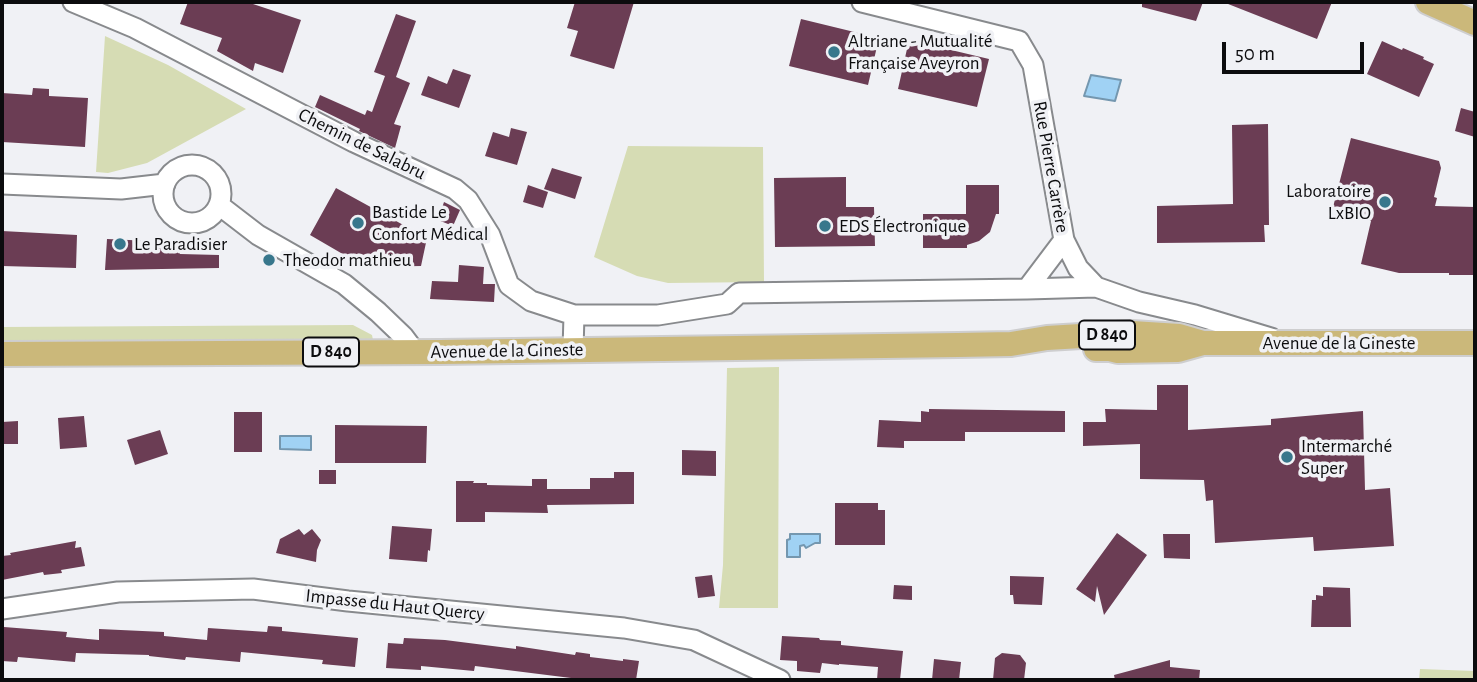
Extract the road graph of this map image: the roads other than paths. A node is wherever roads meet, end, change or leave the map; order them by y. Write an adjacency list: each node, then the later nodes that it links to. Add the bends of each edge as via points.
1 (73, 2): 13 (street, Chemin de Salabru, via 135,28 455,190 468,200 490,235 509,285 531,301)
2 (862, 2): 10 (street, Rue Pierre Carrère, via 1018,41 1033,65)
3 (1428, 2): 4 (main road)
4 (1475, 23)
5 (2, 184): 7 (street)
6 (165, 184): 7 (street); 8 (street, via 176,170 201,167 220,186); 9 (street)
7 (121, 190): 9 (street)
8 (219, 205): 9 (street, via 207,219 189,223 172,216); 17 (street, via 258,235 344,284)
9 (167, 208)
10 (1064, 240): 11 (street, Rue Pierre Carrère); 12 (street)
11 (1096, 287): 12 (street, Chemin de Salabru); 15 (street)
12 (1027, 289): 13 (street, Chemin de Salabru, via 739,293 727,304 658,315)
13 (574, 315): 16 (street)
14 (1475, 342): 15 (main road, Avenue de la Gineste / D 840)
15 (1292, 344): 16 (main road, Avenue de la Gineste / D 840, via 1203,343 1178,350 1118,351 1011,344)
16 (573, 349): 17 (main road, Avenue de la Gineste / D 840)
17 (415, 352): 18 (main road, Avenue de la Gineste / D 840)
18 (2, 354)
19 (2, 609): 20 (street, Impasse du Haut Quercy, via 118,592 253,589 624,628 694,640)
20 (780, 680)

